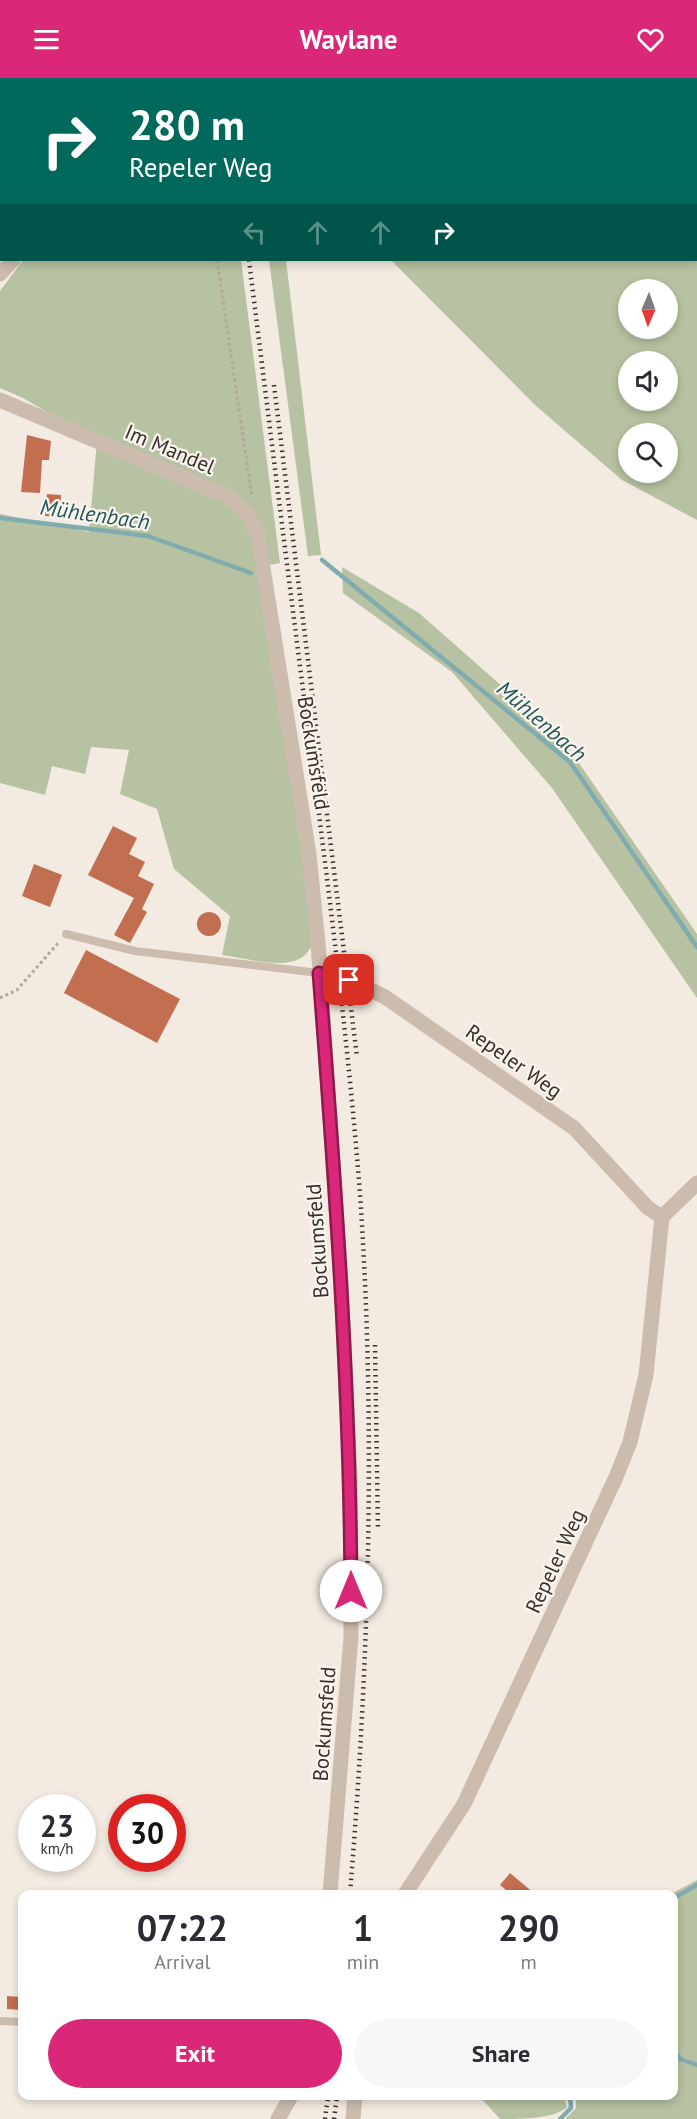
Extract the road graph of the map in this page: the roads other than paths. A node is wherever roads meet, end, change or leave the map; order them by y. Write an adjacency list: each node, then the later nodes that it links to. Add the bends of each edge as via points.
1 (12, 261): 2 (street)
2 (0, 274)
3 (0, 400): 4 (street, Im Mandel, via 229,497 246,512 257,531)
4 (265, 588): 6 (street, Bockumsfeld, via 309,854)
5 (66, 934): 6 (lane, via 135,951)
6 (319, 973): 8 (street, Repeler Weg, via 355,982 385,997 574,1128 648,1208); 9 (street, Bockumsfeld, via 351,1487 351,1637)
7 (697, 1183): 8 (street)
8 (662, 1216): 10 (street, Repeler Weg, via 646,1375 630,1442 464,1804)
9 (330, 1890)
10 (408, 1890)
11 (0, 2021): 12 (lane)
12 (18, 2022)
13 (289, 2100): 15 (street)
14 (355, 2100): 16 (street)
15 (278, 2119)
16 (353, 2119)

